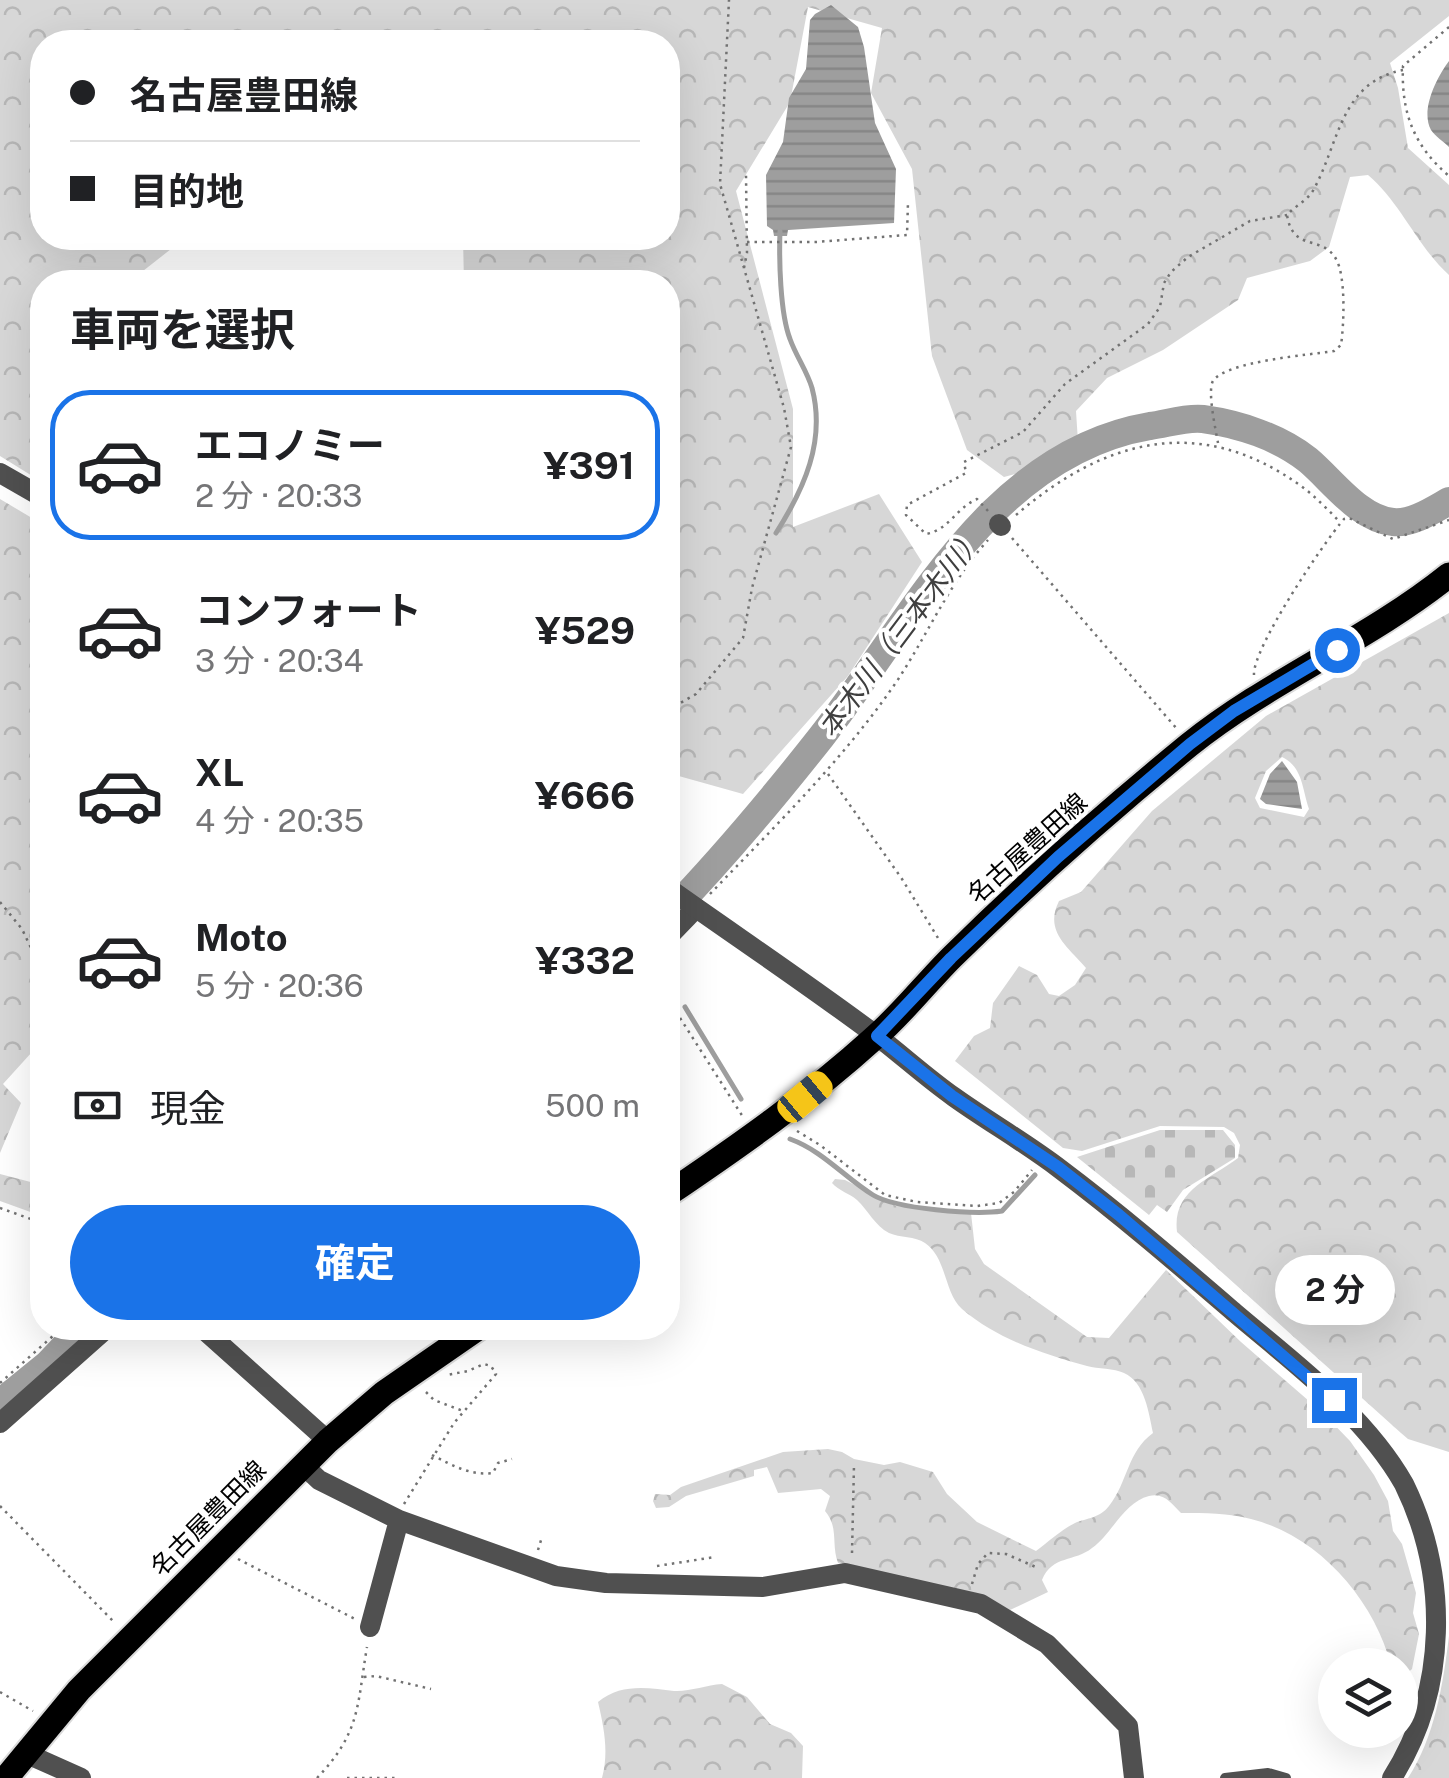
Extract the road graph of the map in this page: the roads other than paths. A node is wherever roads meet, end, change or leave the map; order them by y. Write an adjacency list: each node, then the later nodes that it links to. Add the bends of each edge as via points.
1 (0, 473): 2 (street)
2 (30, 491)
3 (1449, 575): 7 (main road, 名古屋豊田線, via 1190,744 1058,857)
4 (680, 896): 5 (street)
5 (695, 907): 6 (street); 7 (street)
6 (680, 923)
7 (877, 1036): 8 (main road, 名古屋豊田線, via 782,1116); 23 (street, via 1133,1227 1378,1446 1423,1528 1438,1592 1438,1647 1423,1715)
8 (680, 1186)
9 (93, 1340): 12 (street)
10 (215, 1340): 13 (street)
11 (461, 1340): 13 (main road, 名古屋豊田線)
12 (0, 1423)
13 (328, 1441): 14 (main road, 名古屋豊田線)
14 (303, 1466): 15 (street); 17 (main road, 名古屋豊田線, via 130,1638)
15 (398, 1519): 16 (street); 20 (street, via 581,1582 764,1587 848,1573 981,1604 1047,1644 1128,1726)
16 (370, 1626)
17 (26, 1753): 18 (main road, 名古屋豊田線); 19 (street)
18 (6, 1778)
19 (81, 1778)
20 (1134, 1778)
21 (1225, 1778): 22 (lane)
22 (1286, 1778)
23 (1392, 1778)

